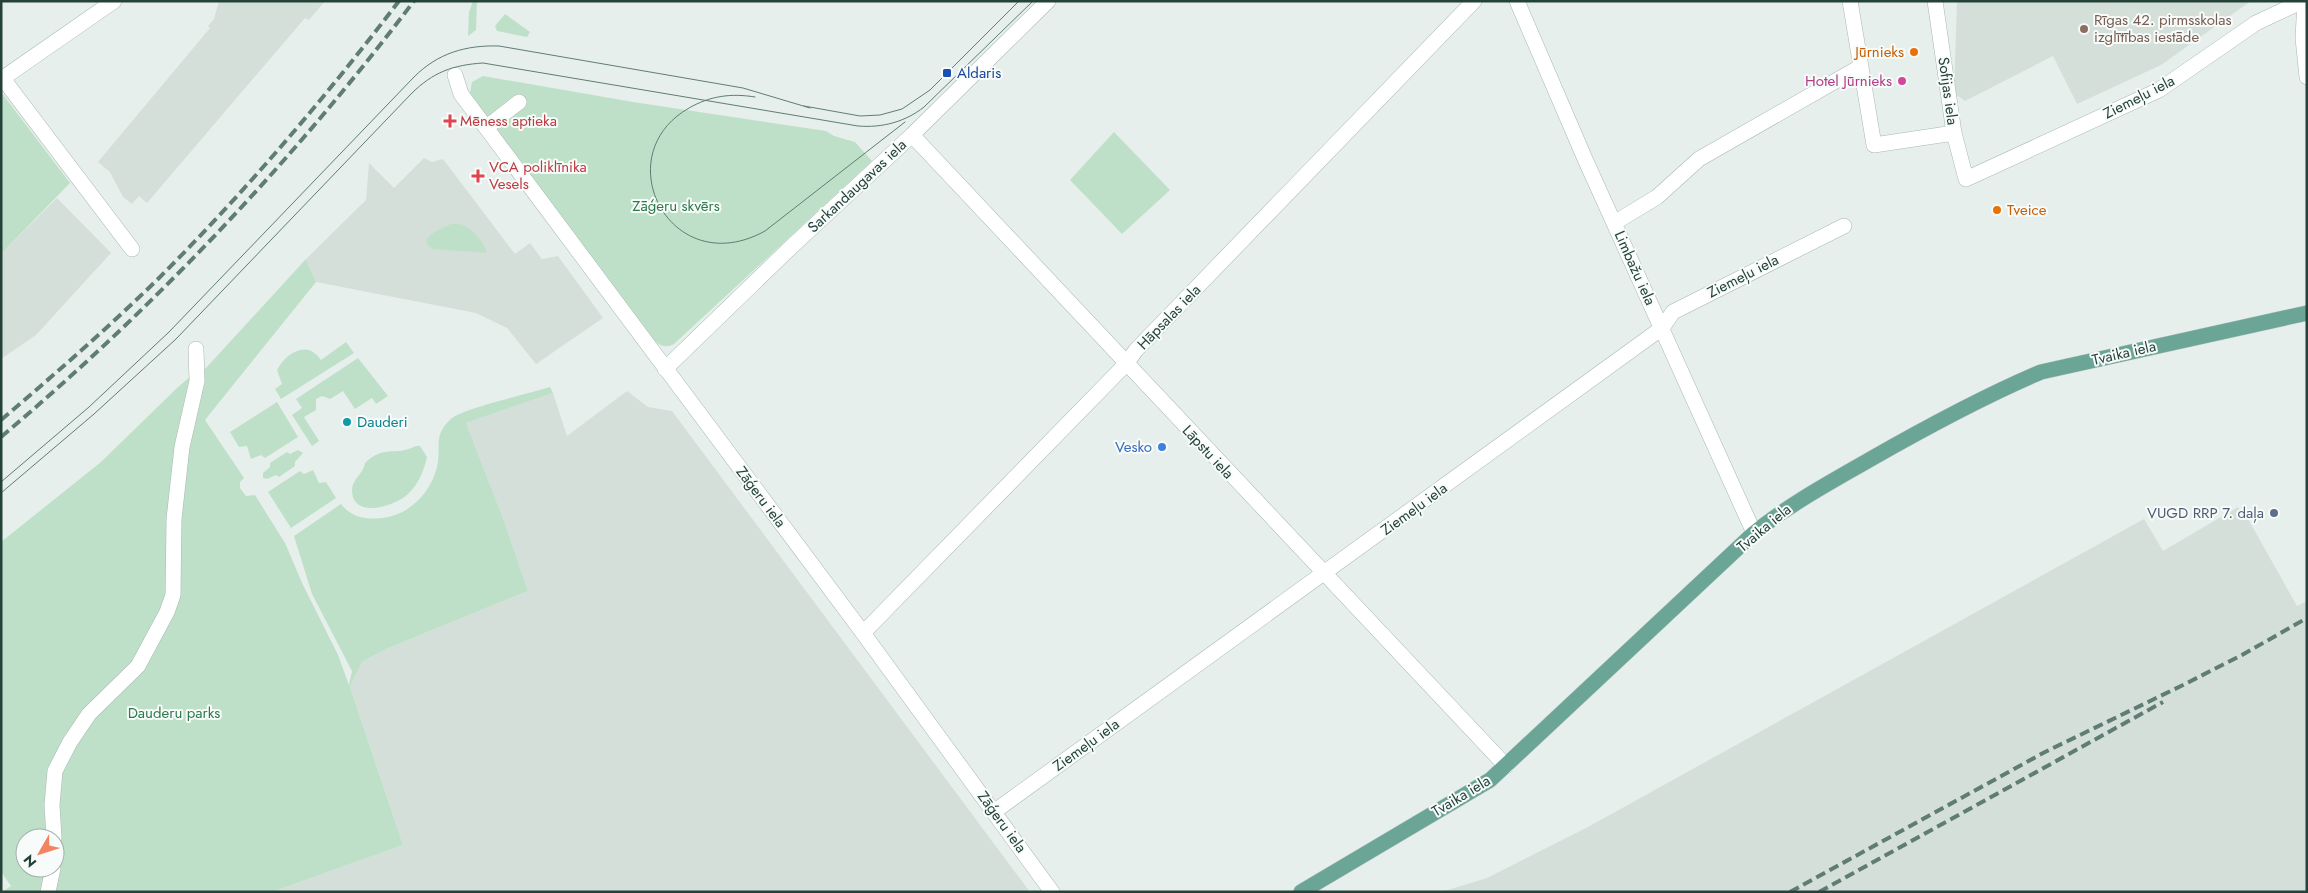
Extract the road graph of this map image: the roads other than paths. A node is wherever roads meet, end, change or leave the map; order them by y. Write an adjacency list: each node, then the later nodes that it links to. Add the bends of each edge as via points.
1 (114, 1): 10 (street)
2 (1048, 1): 15 (street, Sarkandaugavas iela)
3 (1474, 1): 23 (street, Hāpsalas iela)
4 (1517, 1): 17 (street, Limbažu iela)
5 (1850, 1): 8 (street)
6 (1935, 1): 14 (street, Sofijas iela)
7 (2304, 1): 11 (street); 16 (street, Ziemeļu iela, via 2256,23 2159,90)
8 (1860, 66): 14 (street, via 1874,145); 17 (street, via 1699,159 1657,196)
9 (455, 75): 13 (street, Zāģeru iela, via 468,103)
10 (2, 77): 19 (street)
11 (2307, 77)
12 (519, 102): 13 (street)
13 (486, 127): 24 (street, Zāģeru iela)
14 (1954, 133): 16 (street, Sofijas iela)
15 (912, 135): 23 (street, Lāpstu iela); 24 (street, Sarkandaugavas iela, via 789,248)
16 (1966, 180)
17 (1614, 223): 21 (street, Limbažu iela)
18 (1844, 226): 21 (street, Ziemeļu iela, via 1673,312)
19 (132, 249)
20 (2307, 313): 25 (main road, Tvaika iela, via 2041,372 1905,440 1798,500)
21 (1662, 328): 25 (street, Limbažu iela); 26 (street, Ziemeļu iela, via 1416,509)
22 (196, 349): 30 (street, via 197,381 182,447 174,518 173,595 138,666 89,714 70,742 55,772)
23 (1126, 364): 26 (street, Lāpstu iela); 27 (street, Hāpsalas iela)
24 (665, 369): 27 (street, Zāģeru iela)
25 (1754, 533): 28 (main road, Tvaika iela)
26 (1323, 573): 28 (street, Lāpstu iela); 29 (street, Ziemeļu iela)
27 (863, 633): 29 (street, Zāģeru iela)
28 (1506, 766): 34 (main road, Tvaika iela, via 1490,780)
29 (995, 811): 33 (street, Zāģeru iela)
30 (53, 828)
31 (51, 878): 32 (street)
32 (48, 892)
33 (1052, 892)
34 (1301, 892)

